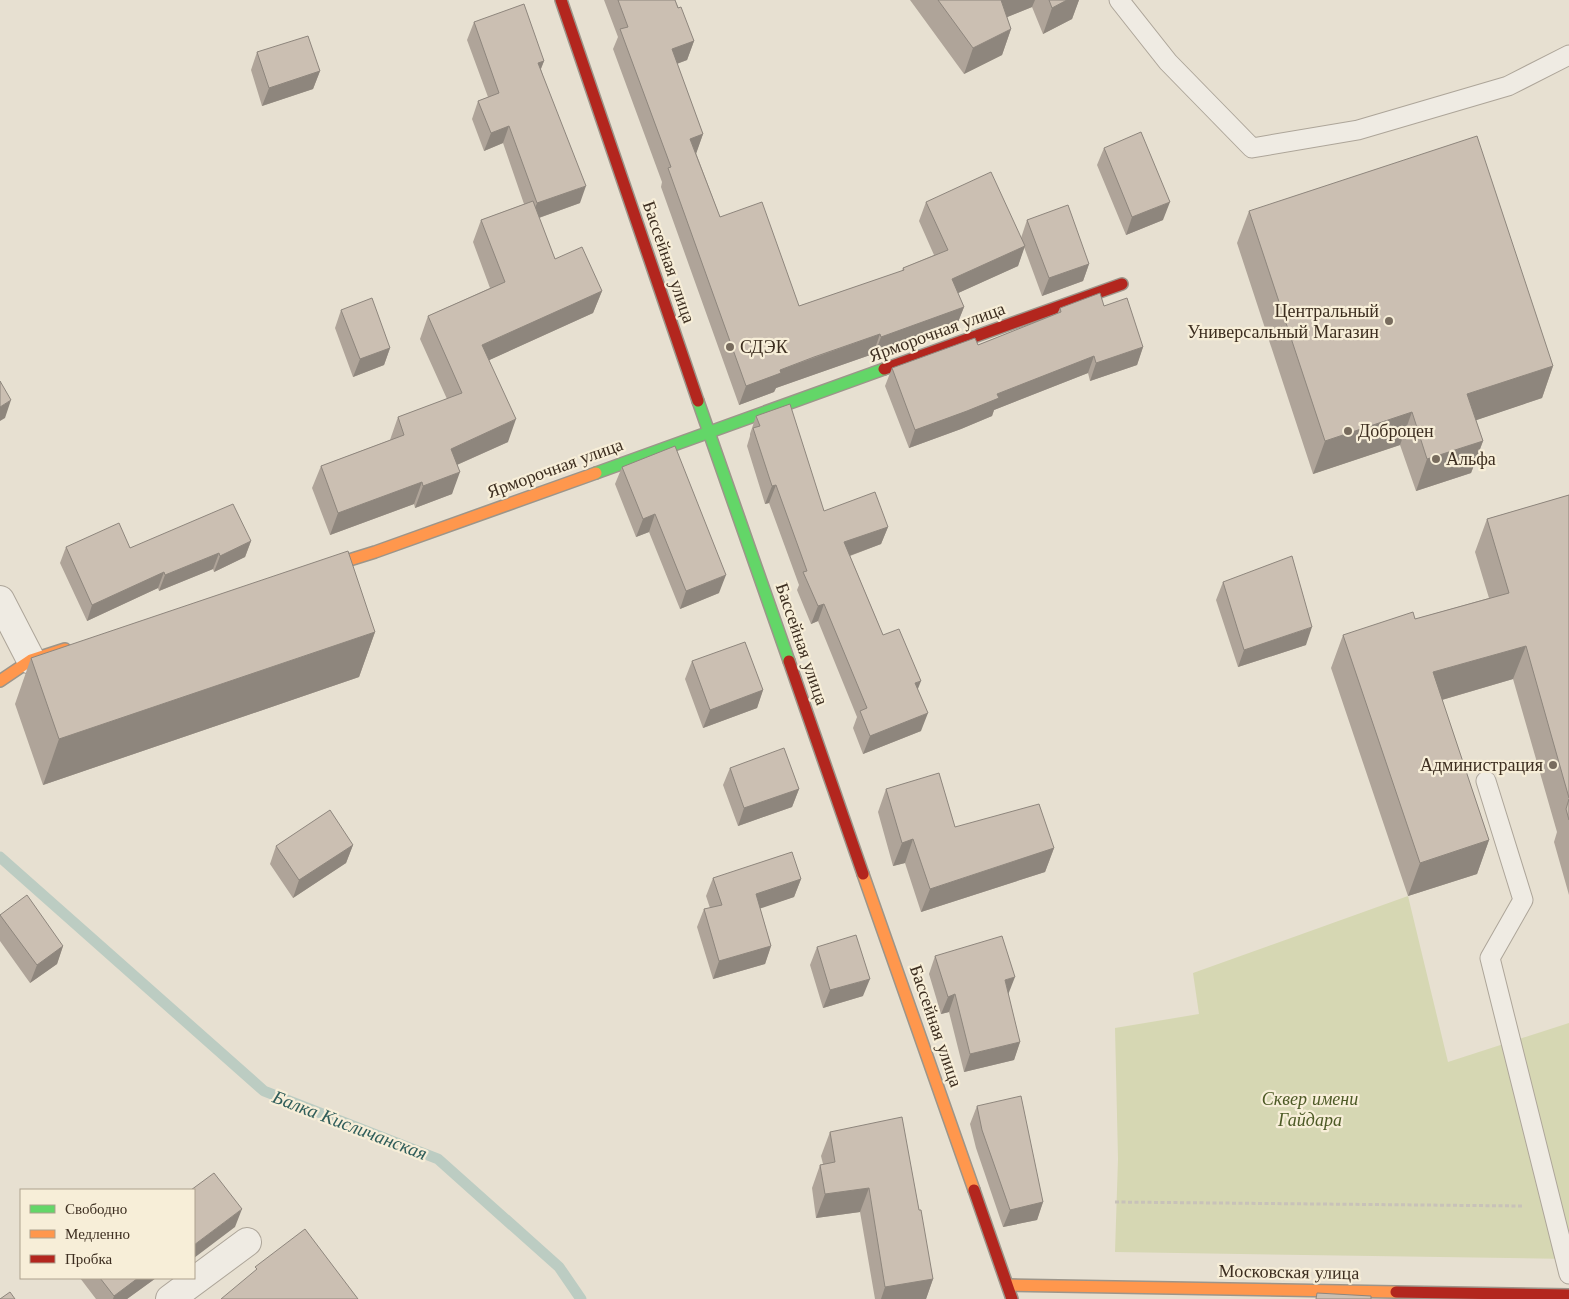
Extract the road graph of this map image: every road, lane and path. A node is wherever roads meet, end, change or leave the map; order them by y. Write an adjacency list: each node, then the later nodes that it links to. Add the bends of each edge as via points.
1 (561, 0): 5 (street, Бассейная улица)
2 (1119, 0): 3 (lane, via 1168,62 1252,148 1367,127 1508,86)
3 (1569, 55)
4 (1122, 284): 5 (street, Ярморочная улица)
5 (708, 432): 6 (street, Ярморочная улица, via 375,552); 16 (street, Бассейная улица)
6 (301, 575)
7 (0, 600): 9 (street)
8 (78, 645): 9 (street)
9 (31, 660): 10 (street)
10 (0, 681)
11 (1486, 781): 13 (lane, via 1523,900 1490,958)
12 (1115, 1202): 13 (path)
13 (1552, 1206): 15 (lane)
14 (247, 1242): 19 (street)
15 (1569, 1274)
16 (1009, 1285): 18 (street, Московская улица); 20 (street, Бассейная улица)
17 (1569, 1295): 18 (street, Московская улица)
18 (1527, 1296)
19 (170, 1299)
20 (1012, 1299)

